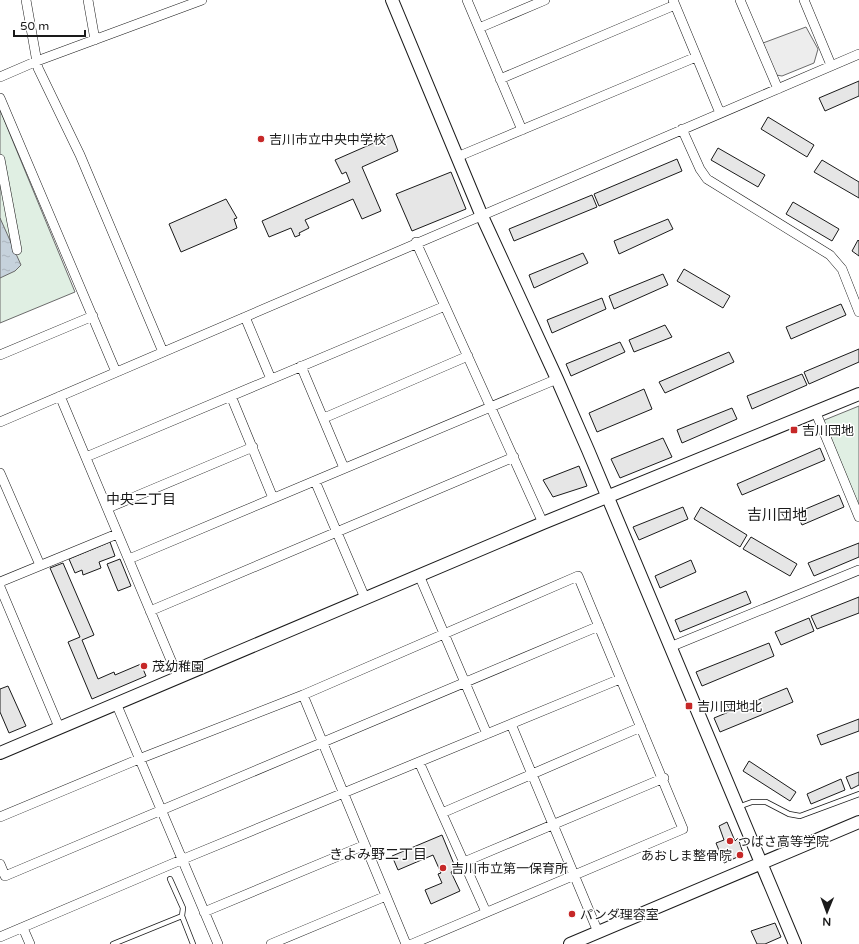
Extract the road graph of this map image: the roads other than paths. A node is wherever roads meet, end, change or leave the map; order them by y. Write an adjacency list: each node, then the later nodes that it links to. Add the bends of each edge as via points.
1 (26, 0): 14 (street)
2 (88, 0): 11 (street)
3 (202, 0): 11 (street)
4 (467, 0): 10 (street)
5 (545, 0): 10 (street)
6 (740, 0): 18 (street)
7 (804, 0): 15 (street)
8 (395, 1): 23 (street)
9 (674, 3): 13 (street); 17 (street)
10 (479, 28): 17 (street)
11 (95, 40): 14 (street)
12 (859, 54): 15 (street)
13 (696, 56): 20 (street); 22 (street)
14 (37, 61): 16 (street); 32 (street, via 100,200)
15 (831, 66): 18 (street)
16 (0, 77)
17 (500, 79): 22 (street)
18 (778, 89): 20 (street)
19 (0, 101): 30 (street)
20 (720, 113): 21 (street)
21 (682, 129): 25 (street); 29 (street, via 707,179 830,255 842,269)
22 (522, 130): 23 (street)
23 (457, 157): 25 (street)
24 (0, 159): 27 (street)
25 (481, 214): 26 (street); 38 (street)
26 (416, 242): 28 (street); 31 (street)
27 (17, 250)
28 (445, 306): 34 (street); 35 (street)
29 (859, 312)
30 (93, 316): 33 (street); 36 (street)
31 (245, 317): 32 (street); 37 (street)
32 (163, 352): 36 (street)
33 (0, 355)
34 (468, 356): 42 (street); 44 (street)
35 (301, 366): 37 (street); 44 (street)
36 (116, 372): 40 (street)
37 (271, 379): 41 (street)
38 (557, 379): 42 (street); 52 (street)
39 (859, 394): 43 (street)
40 (60, 396): 45 (street); 47 (street)
41 (231, 396): 46 (street); 47 (street)
42 (491, 406): 48 (street); 49 (street)
43 (816, 413): 52 (street); 55 (street)
44 (324, 418): 49 (street)
45 (0, 422)
46 (253, 447): 53 (street); 54 (street)
47 (86, 457): 54 (street)
48 (514, 457): 56 (street); 57 (street)
49 (344, 468): 51 (street)
50 (0, 473): 60 (street)
51 (315, 481): 53 (street); 57 (street)
52 (608, 497): 56 (street); 69 (street)
53 (273, 498): 59 (street)
54 (108, 508): 58 (street)
55 (859, 517)
56 (543, 523): 62 (street)
57 (338, 532): 65 (street); 66 (street)
58 (117, 534): 59 (street); 60 (street)
59 (129, 559): 66 (street)
60 (40, 566): 63 (street)
61 (859, 570): 69 (street)
62 (419, 575): 65 (street); 68 (street)
63 (0, 582)
64 (0, 587): 76 (street)
65 (365, 598): 70 (street)
66 (150, 611): 70 (street)
67 (598, 626): 68 (street, via 578,576); 71 (street); 72 (street)
68 (445, 634): 72 (street); 73 (street)
69 (670, 648): 87 (street)
70 (178, 677): 74 (street)
71 (620, 680): 75 (street); 77 (street)
72 (465, 682): 78 (street); 79 (street)
73 (303, 695): 79 (street); 81 (street)
74 (116, 703): 76 (street); 81 (street)
75 (511, 724): 78 (street); 83 (street)
76 (59, 727): 80 (street)
77 (641, 727): 83 (street); 84 (street)
78 (487, 734): 82 (street)
79 (323, 743): 85 (street); 88 (street)
80 (0, 753)
81 (139, 758): 88 (street); 90 (street)
82 (419, 762): 85 (street); 89 (street)
83 (532, 774): 89 (street); 92 (street)
84 (664, 778): 92 (street); 98 (street, via 683,829)
85 (343, 793): 93 (street); 94 (street)
86 (859, 794): 87 (lane, via 800,816 789,814 766,802 752,802)
87 (738, 807): 96 (street)
88 (162, 809): 94 (street); 97 (street, via 5,876)
89 (442, 813): 95 (street)
90 (0, 817)
91 (859, 822): 96 (street)
92 (554, 824): 95 (street); 98 (street)
93 (365, 845): 100 (street); 101 (street)
94 (181, 860): 101 (street); 104 (street)
95 (464, 862): 102 (street)
96 (761, 863): 105 (street); 115 (street)
97 (0, 864)
98 (575, 876): 102 (street); 105 (street)
99 (170, 879): 103 (lane, via 182,908)
100 (386, 896): 111 (street); 112 (street)
101 (204, 912): 110 (street)
102 (486, 912): 113 (street)
103 (182, 916): 108 (lane); 109 (lane)
104 (23, 928): 106 (street); 107 (street)
105 (598, 932): 114 (street)
106 (0, 937)
107 (30, 944)
108 (113, 944)
109 (193, 944)
110 (218, 944)
111 (271, 944)
112 (406, 944)
113 (412, 944)
114 (570, 944)
115 (795, 944)

